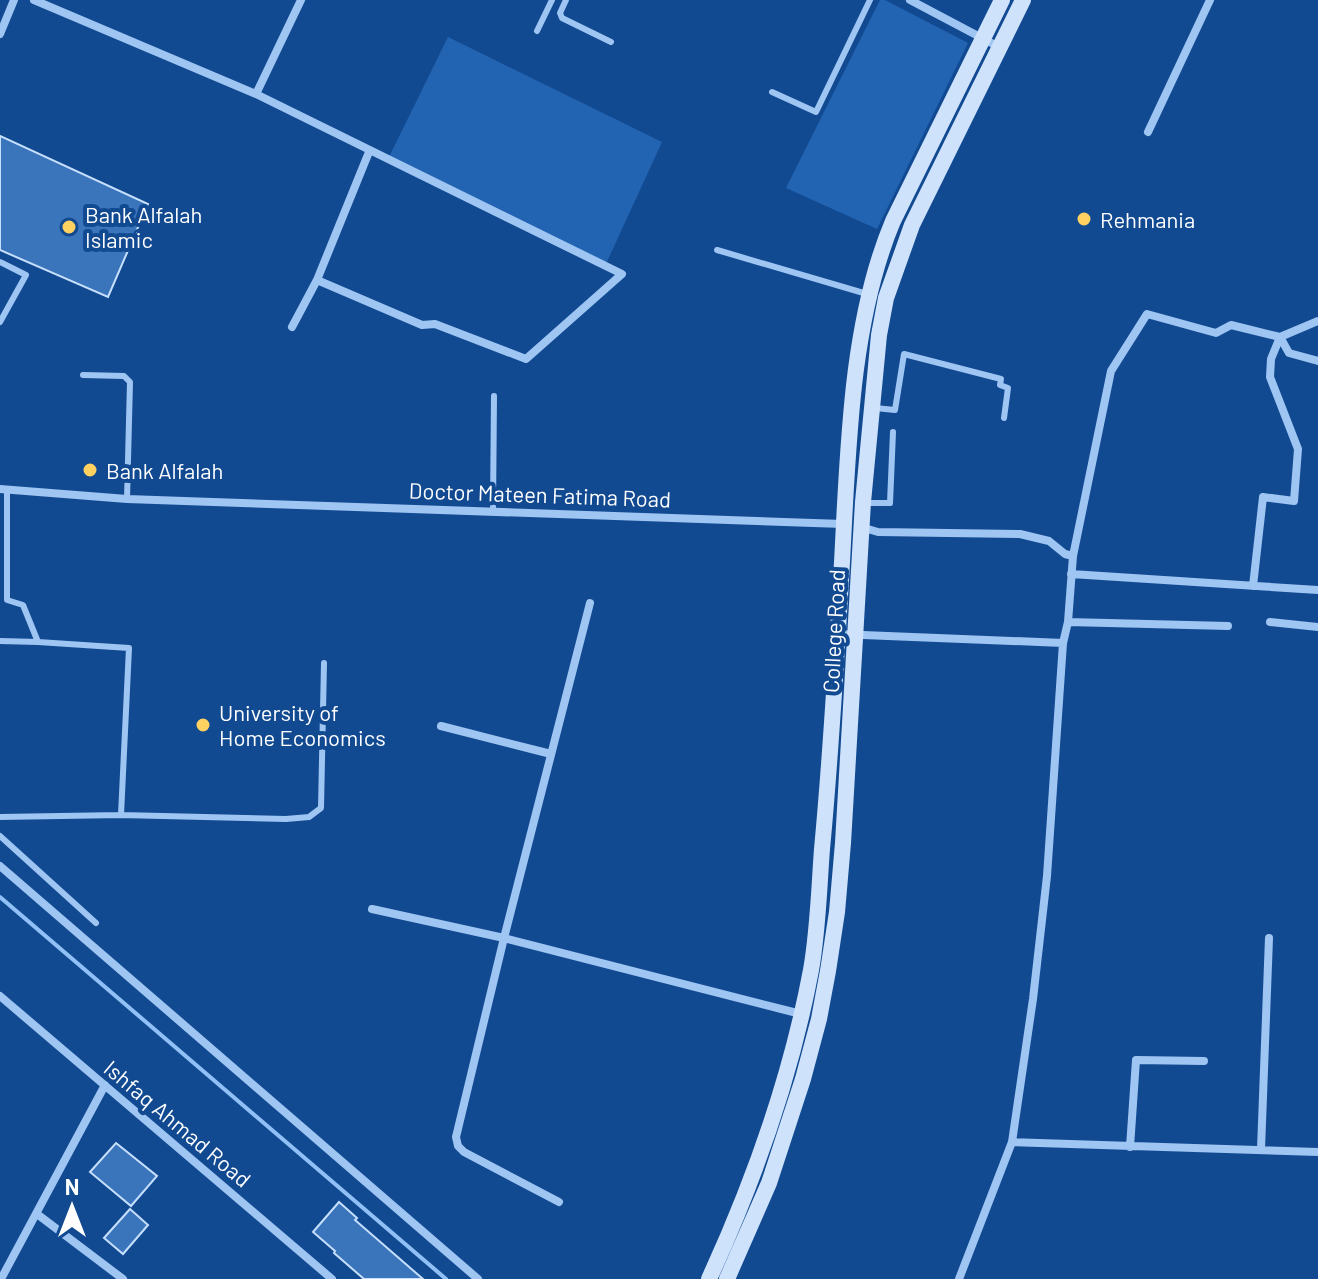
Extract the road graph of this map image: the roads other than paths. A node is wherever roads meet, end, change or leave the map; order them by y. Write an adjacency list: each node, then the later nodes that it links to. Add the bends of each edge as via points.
1 (14, 0): 12 (street)
2 (34, 0): 17 (street)
3 (301, 0): 17 (street)
4 (552, 0): 11 (lane)
5 (566, 0): 14 (lane, via 562,18)
6 (870, 0): 16 (lane, via 816,112)
7 (910, 0): 13 (street)
8 (1002, 0): 13 (main road, College Road)
9 (1023, 0): 15 (main road, College Road)
10 (1210, 0): 18 (street)
11 (537, 31)
12 (0, 34)
13 (982, 38): 15 (street); 23 (main road, College Road, via 893,221)
14 (611, 42)
15 (999, 47): 31 (main road, College Road, via 903,246 886,298)
16 (772, 92)
17 (256, 94): 19 (street)
18 (1148, 132)
19 (369, 152): 22 (street); 22 (street, via 622,274 526,359 435,324 422,325)
20 (717, 250): 23 (lane)
21 (0, 262): 25 (lane, via 26,275)
22 (317, 280): 26 (street)
23 (869, 294): 38 (main road, College Road, via 854,397)
24 (1318, 321): 27 (street)
25 (0, 322)
26 (292, 327)
27 (1280, 337): 28 (street, via 1289,353); 39 (street, via 1231,325 1216,333 1147,314 1111,371); 41 (street, via 1270,377 1298,449 1298,473 1294,501 1263,497)
28 (1318, 361)
29 (83, 375): 35 (lane, via 124,376 130,382)
30 (494, 396): 37 (lane)
31 (872, 407): 32 (lane, via 895,410 904,354 1001,379 1000,385 1008,388); 36 (main road, College Road)
32 (1004, 418)
33 (893, 432): 36 (lane, via 890,503)
34 (4, 489): 35 (street, Doctor Mateen Fatima Road); 43 (lane)
35 (127, 499): 37 (street, Doctor Mateen Fatima Road)
36 (863, 502): 38 (main road, College Road)
37 (493, 510): 38 (street, Doctor Mateen Fatima Road)
38 (853, 525): 39 (street, Doctor Mateen Fatima Road, via 878,532 1020,534 1049,541); 49 (main road, College Road)
39 (1073, 556): 40 (street)
40 (1070, 579): 41 (street); 45 (street)
41 (1253, 586): 42 (street)
42 (1318, 590)
43 (3, 601): 51 (lane, via 23,605)
44 (590, 603): 55 (street)
45 (1068, 622): 47 (street); 52 (street)
46 (1270, 622): 48 (street)
47 (1228, 626)
48 (1318, 627)
49 (846, 634): 52 (street); 65 (main road, College Road, via 811,967); 79 (main road, College Road, via 837,912 819,1019 769,1183)
50 (0, 641): 51 (lane)
51 (38, 642): 56 (lane, via 129,648)
52 (1063, 643): 68 (street, via 1047,876)
53 (324, 663): 56 (lane, via 321,808 309,817)
54 (441, 726): 55 (street)
55 (551, 754): 62 (street)
56 (121, 815): 57 (lane)
57 (0, 817)
58 (0, 836): 61 (lane)
59 (0, 866): 77 (street)
60 (372, 909): 62 (street)
61 (96, 923)
62 (504, 938): 65 (street); 72 (street, via 456,1137 464,1152)
63 (1269, 938): 70 (street)
64 (0, 996): 67 (street, Ishfaq Ahmad Road)
65 (801, 1014): 78 (main road, College Road, via 743,1204)
66 (1204, 1061): 69 (street, via 1136,1060)
67 (105, 1085): 73 (street); 76 (street, Ishfaq Ahmad Road)
68 (1012, 1142): 69 (street); 80 (street)
69 (1130, 1147): 70 (street)
70 (1261, 1149): 71 (street)
71 (1318, 1152)
72 (559, 1202)
73 (37, 1214): 74 (street); 75 (street)
74 (1, 1279)
75 (123, 1279)
76 (332, 1279)
77 (478, 1279)
78 (709, 1279)
79 (727, 1279)
80 (959, 1279)

